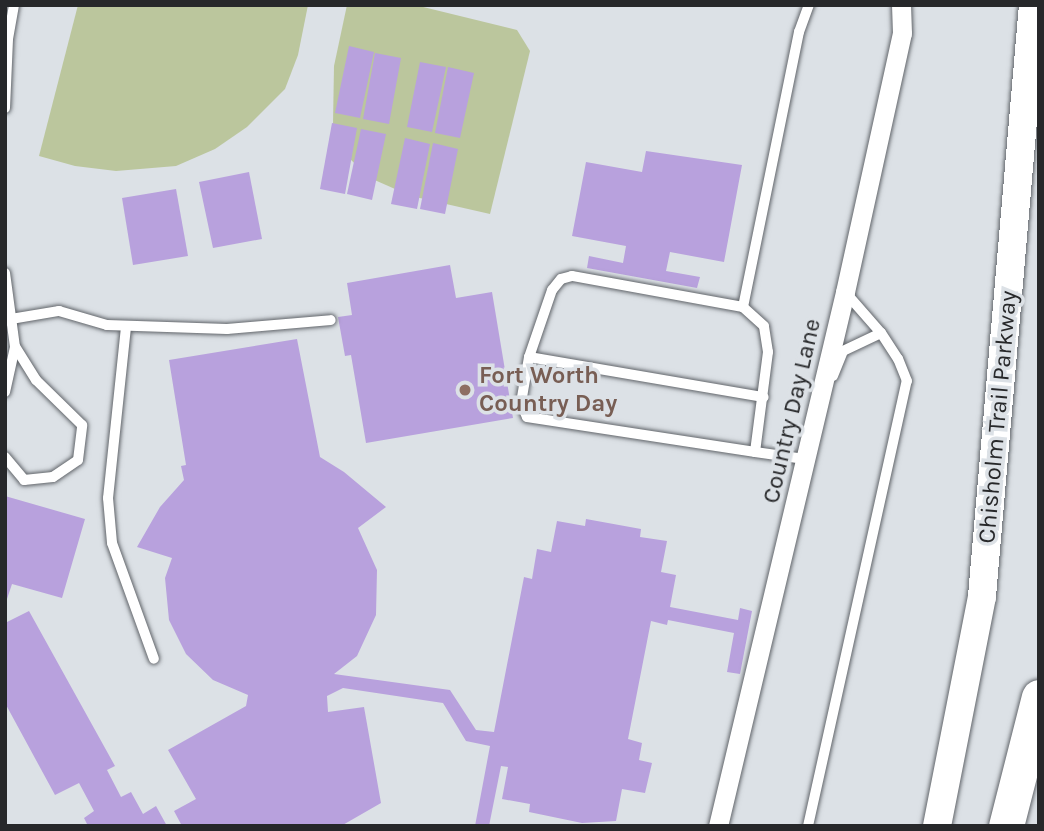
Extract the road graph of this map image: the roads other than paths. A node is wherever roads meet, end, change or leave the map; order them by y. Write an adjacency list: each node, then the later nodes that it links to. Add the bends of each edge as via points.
1 (14, 5): 5 (lane)
2 (809, 5): 8 (lane, via 799,32)
3 (901, 5): 7 (street, Country Day Lane, via 902,33)
4 (1033, 5): 26 (main road, Chisholm Trail Parkway, via 982,596)
5 (5, 108)
6 (5, 272): 9 (lane)
7 (845, 292): 12 (lane); 17 (street, Country Day Lane)
8 (743, 307): 14 (lane, via 572,276 561,279 552,290); 16 (lane, via 764,326 768,352)
9 (9, 320): 11 (lane, via 59,311); 13 (lane)
10 (331, 320): 11 (lane, via 227,329)
11 (126, 327): 21 (lane, via 108,498 112,543)
12 (881, 333): 17 (lane, via 843,352); 25 (lane, via 906,381)
13 (15, 347): 15 (lane); 19 (lane, via 37,380 82,425 78,460 53,477 24,480)
14 (529, 357): 16 (lane); 18 (lane, via 521,403 527,417)
15 (5, 392)
16 (764, 397): 18 (lane)
17 (820, 398): 20 (street, Country Day Lane)
18 (755, 452): 20 (lane)
19 (5, 457)
20 (805, 459): 24 (street, Country Day Lane)
21 (154, 659)
22 (1039, 697): 23 (highway)
23 (1007, 824)
24 (718, 826)
25 (808, 826)
26 (937, 826)

